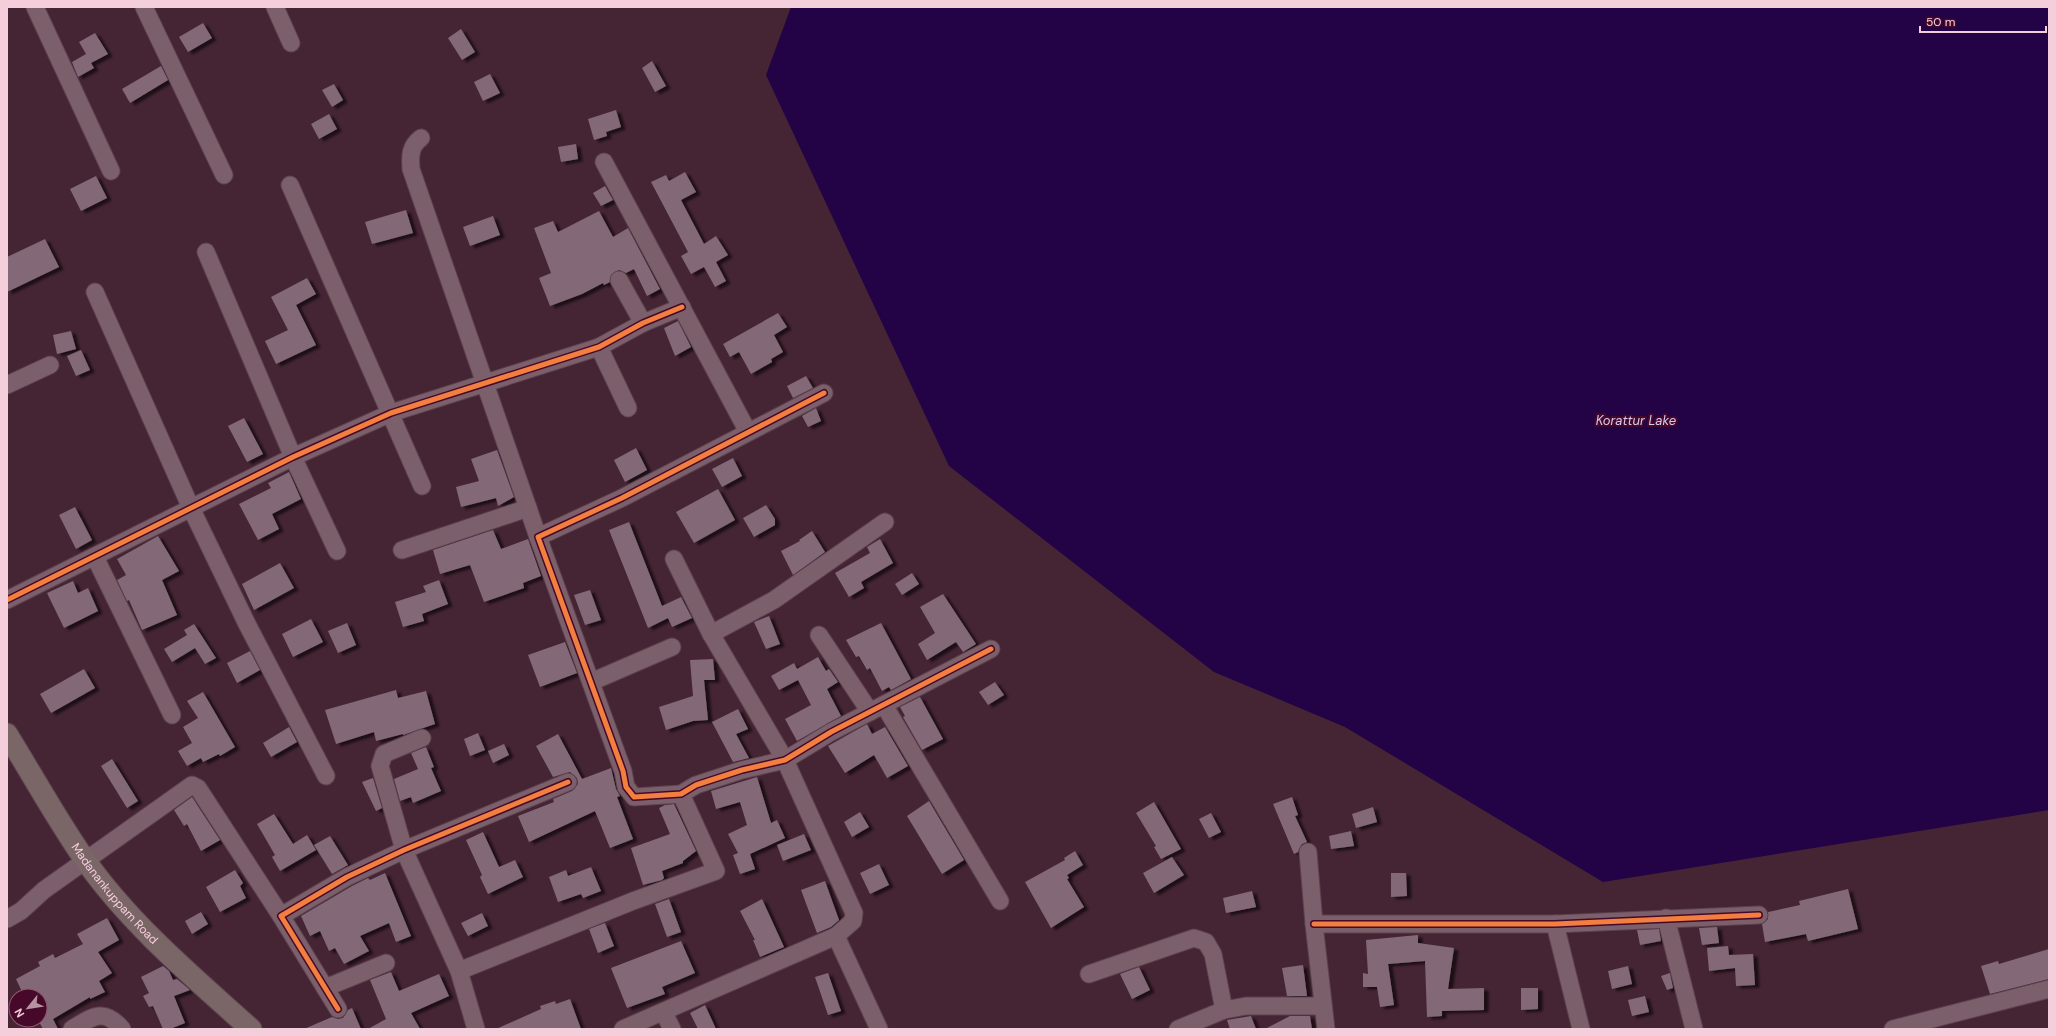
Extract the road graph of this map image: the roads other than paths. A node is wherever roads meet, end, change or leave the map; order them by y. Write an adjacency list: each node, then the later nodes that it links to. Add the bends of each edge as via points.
1 (35, 7): 7 (street)
2 (144, 7): 8 (street)
3 (275, 7): 4 (street)
4 (292, 43)
5 (421, 138): 17 (street, via 412,149 411,169)
6 (604, 162): 13 (street)
7 (111, 171)
8 (224, 175)
9 (290, 185): 21 (street)
10 (206, 252): 23 (street)
11 (620, 280): 14 (street)
12 (95, 292): 25 (street)
13 (682, 307): 14 (street); 22 (street)
14 (643, 323): 15 (street)
15 (599, 347): 17 (street); 20 (street)
16 (50, 365): 18 (street)
17 (486, 383): 21 (street); 26 (street)
18 (7, 385)
19 (824, 393): 22 (street)
20 (628, 408)
21 (391, 413): 23 (street); 24 (street)
22 (748, 432): 28 (street, via 622,498)
23 (293, 457): 25 (street); 30 (street)
24 (422, 486)
25 (191, 508): 31 (street); 44 (street, via 247,624)
26 (528, 508): 28 (street); 29 (street)
27 (885, 522): 34 (street, via 774,600)
28 (538, 537): 38 (street)
29 (402, 550)
30 (337, 551)
31 (95, 557): 33 (street); 40 (street)
32 (674, 559): 34 (street)
33 (7, 600)
34 (711, 634): 43 (street)
35 (819, 635): 39 (street)
36 (672, 646): 38 (street)
37 (991, 649): 39 (street)
38 (591, 682): 46 (street, via 623,772 626,788 634,797)
39 (877, 708): 43 (street); 50 (street)
40 (172, 715)
41 (7, 734): 49 (main road, Madanankuppam Road)
42 (422, 738): 47 (street, via 384,754 380,766)
43 (786, 760): 46 (street, via 729,774 696,785); 57 (street, via 854,913 853,921)
44 (326, 776)
45 (568, 782): 47 (street)
46 (681, 794): 59 (street, via 716,871 633,901)
47 (404, 850): 52 (street, via 347,876); 59 (street)
48 (1308, 852): 55 (street)
49 (85, 860): 52 (street, via 189,786 195,786); 54 (street); 69 (main road, Madanankuppam Road, via 146,931)
50 (1000, 901)
51 (1759, 915): 53 (street)
52 (281, 916): 61 (street)
53 (1666, 918): 56 (street); 77 (street)
54 (7, 920)
55 (1314, 924): 56 (street); 63 (street)
56 (1555, 924): 76 (street)
57 (836, 936): 66 (street); 73 (street)
58 (386, 963): 61 (street)
59 (459, 971): 70 (street)
60 (1089, 974): 65 (street, via 1194,938 1206,942 1213,954)
61 (325, 988): 64 (street)
62 (2049, 990): 78 (street)
63 (1323, 1006): 65 (street, via 1246,1006); 75 (street)
64 (338, 1009)
65 (1224, 1010): 74 (street)
66 (664, 1013): 71 (street); 72 (street)
67 (72, 1029): 68 (street, via 99,1015 109,1017)
68 (122, 1029)
69 (251, 1029)
70 (476, 1029)
71 (623, 1029)
72 (672, 1029)
73 (879, 1029)
74 (1178, 1029)
75 (1326, 1029)
76 (1581, 1029)
77 (1694, 1029)
78 (1893, 1029)

